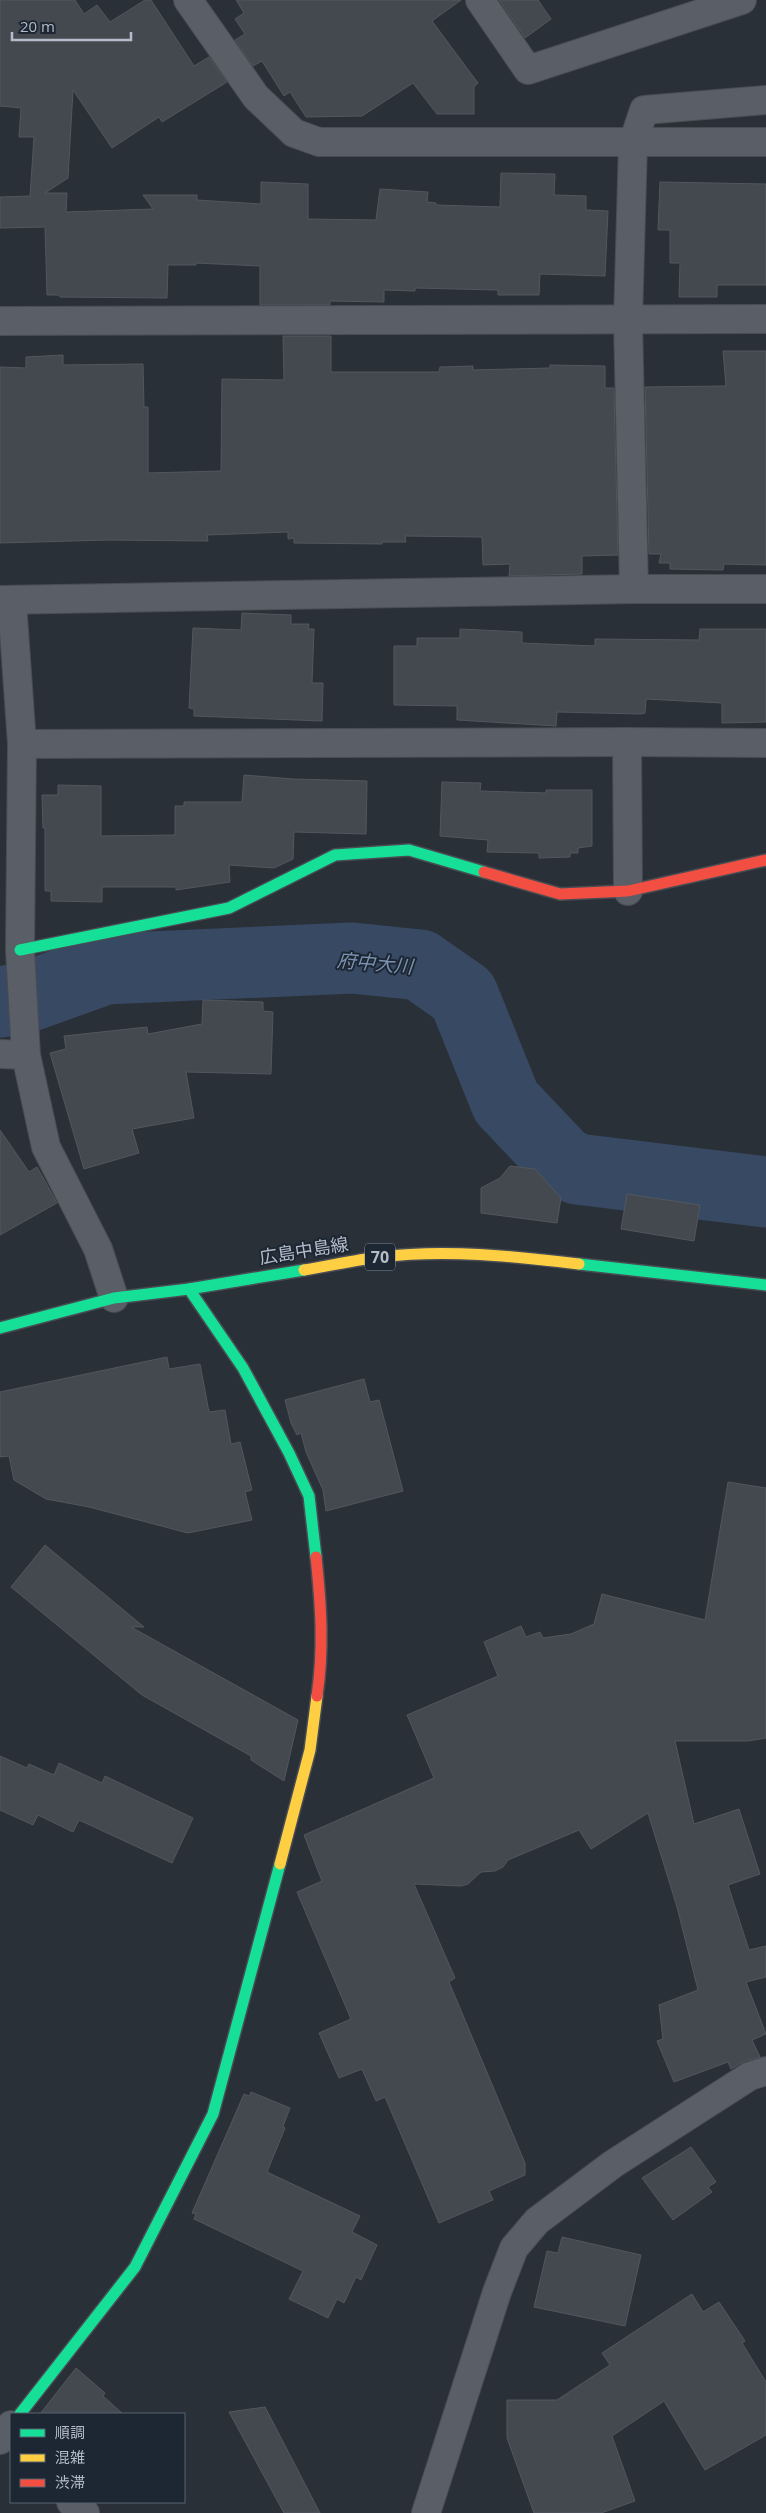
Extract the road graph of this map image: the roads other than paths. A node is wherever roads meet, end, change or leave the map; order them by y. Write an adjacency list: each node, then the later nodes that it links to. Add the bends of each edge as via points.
1 (188, 0): 6 (street, via 256,97 294,133 319,142)
2 (480, 0): 3 (street, via 528,70)
3 (742, 0)
4 (766, 100): 6 (street, via 644,110)
5 (766, 142): 6 (street)
6 (633, 143): 9 (street)
7 (766, 319): 9 (street)
8 (0, 321): 9 (street)
9 (628, 321): 10 (street)
10 (634, 589): 11 (street); 12 (street)
11 (766, 589)
12 (6, 601): 15 (street)
13 (626, 742): 14 (street); 15 (street); 17 (street)
14 (766, 743)
15 (22, 744): 18 (street)
16 (766, 860): 17 (street)
17 (628, 891): 18 (street, via 560,894 409,850 335,855 229,908)
18 (21, 962): 19 (street, via 24,1022)
19 (13, 1054): 22 (street, via 46,1147 98,1249)
20 (766, 1284): 21 (street, 広島中島線 / 70, via 469,1254 381,1257)
21 (189, 1289): 22 (street, 広島中島線 / 70); 25 (street, via 243,1368 310,1496 322,1618 318,1707 310,1750 213,2114 135,2267)
22 (114, 1298): 23 (street, 広島中島線 / 70)
23 (0, 1328)
24 (766, 2070): 32 (street, via 750,2076 613,2164 536,2221 514,2248)
25 (21, 2413)
26 (10, 2426): 27 (street)
27 (0, 2440)
28 (0, 2445): 29 (street)
29 (10, 2453)
30 (72, 2503): 31 (street)
31 (85, 2513)
32 (426, 2513)

